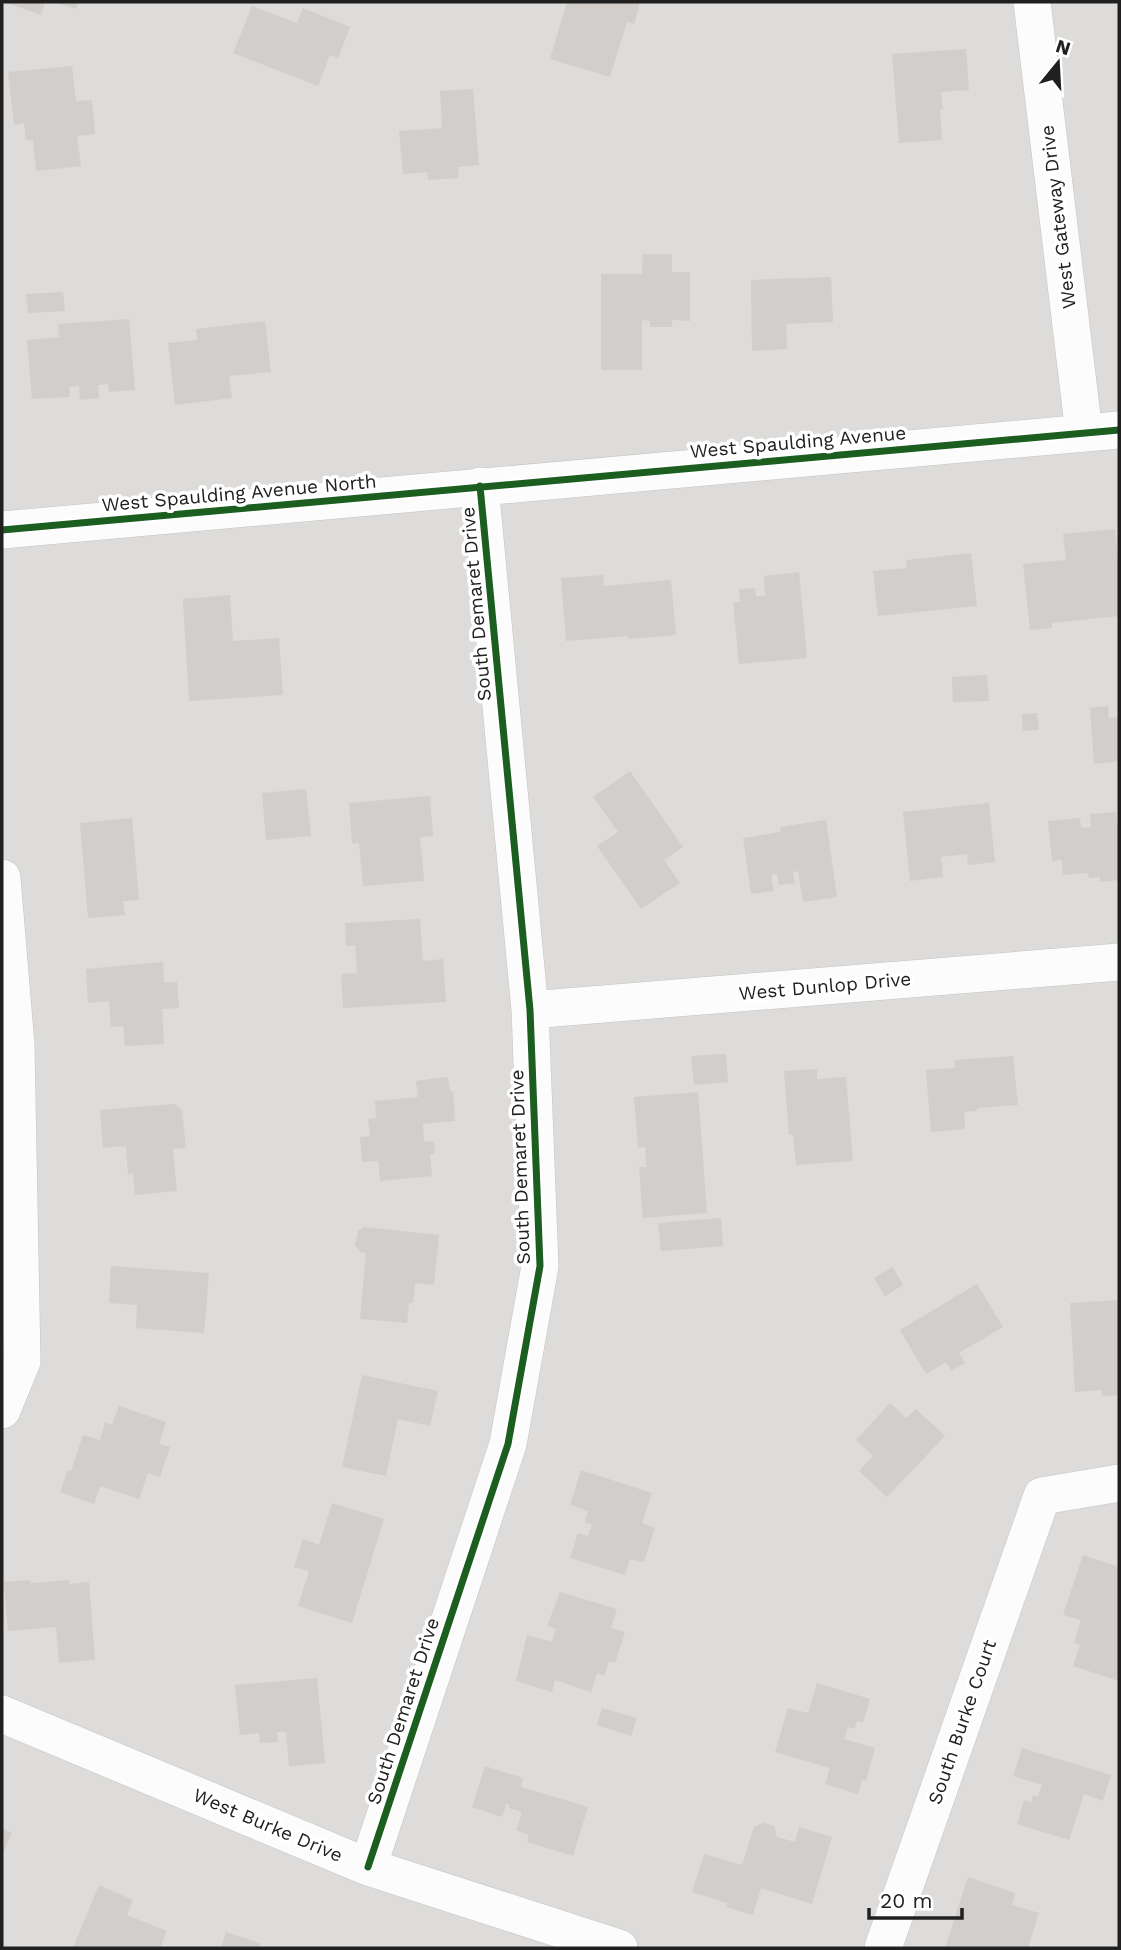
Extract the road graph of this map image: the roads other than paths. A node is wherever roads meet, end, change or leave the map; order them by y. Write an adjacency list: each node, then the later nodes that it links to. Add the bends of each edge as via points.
1 (1032, 2): 2 (street, West Gateway Drive)
2 (1102, 431): 3 (street, West Spaulding Avenue)
3 (480, 486): 4 (street, West Spaulding Avenue North); 7 (street, South Demaret Drive)
4 (2, 530)
5 (2, 878): 8 (street)
6 (1119, 962): 7 (street, West Dunlop Drive)
7 (530, 1010): 12 (street, South Demaret Drive, via 540,1266 508,1444)
8 (9, 1046): 9 (street, via 22,1361)
9 (2, 1410)
10 (1119, 1483): 14 (street, South Burke Court, via 1042,1496)
11 (2, 1714): 12 (street, West Burke Drive)
12 (368, 1867): 13 (street, West Burke Drive)
13 (620, 1948)
14 (883, 1948)

